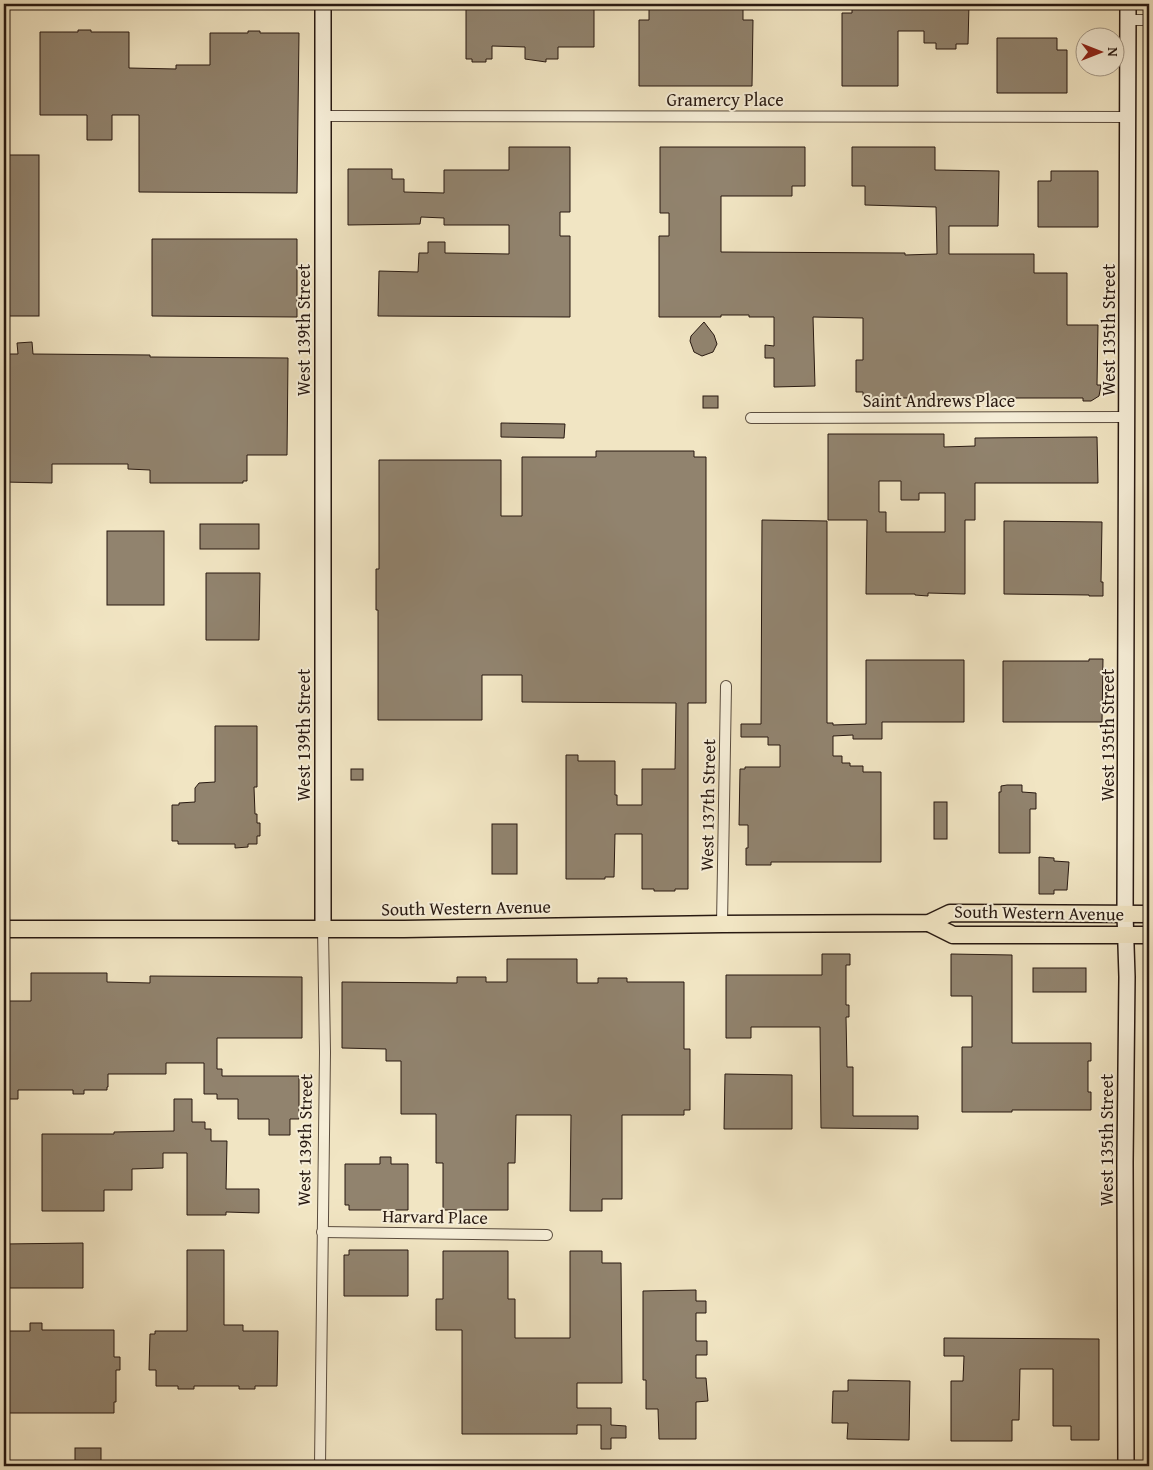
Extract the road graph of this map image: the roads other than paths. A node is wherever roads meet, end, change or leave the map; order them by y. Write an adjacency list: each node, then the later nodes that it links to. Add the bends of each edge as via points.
1 (323, 4): 5 (street, West 139th Street)
2 (1128, 4): 3 (street, West 135th Street)
3 (1128, 20): 4 (street); 6 (street, West 135th Street)
4 (1149, 20)
5 (323, 116): 6 (street, Gramercy Place); 15 (street, West 139th Street)
6 (1128, 117): 7 (street, West 135th Street)
7 (1127, 417): 8 (street, Saint Andrews Place); 10 (street, West 135th Street)
8 (751, 418)
9 (726, 686): 13 (street, West 137th Street)
10 (1125, 914): 11 (main road, South Western Avenue); 12 (main road, South Western Avenue, via 950,913); 16 (street, West 135th Street)
11 (1149, 914)
12 (929, 923): 13 (main road, South Western Avenue); 16 (main road, South Western Avenue, via 953,934)
13 (722, 924): 15 (main road, South Western Avenue)
14 (4, 929): 15 (main road, South Western Avenue)
15 (323, 929): 18 (street, West 139th Street)
16 (1126, 935): 17 (main road, South Western Avenue); 21 (street, West 135th Street)
17 (1149, 935)
18 (322, 1232): 19 (street, Harvard Place); 20 (street, West 139th Street)
19 (547, 1235)
20 (320, 1466)
21 (1126, 1466)

